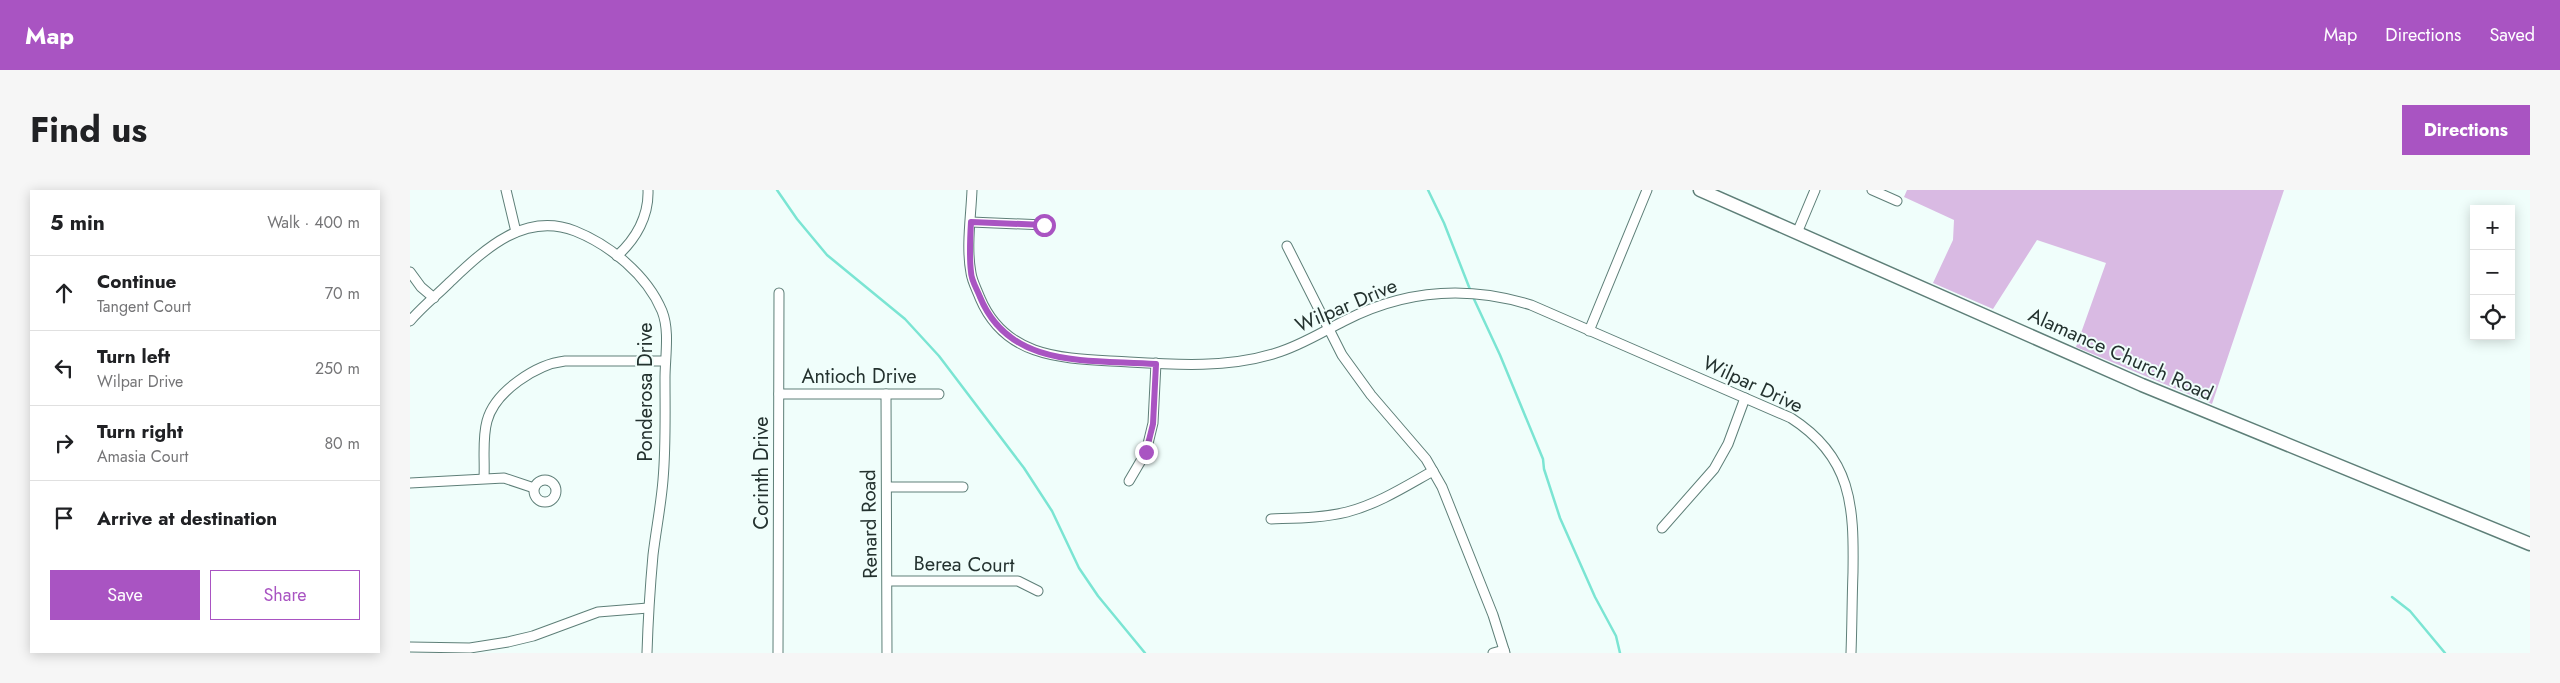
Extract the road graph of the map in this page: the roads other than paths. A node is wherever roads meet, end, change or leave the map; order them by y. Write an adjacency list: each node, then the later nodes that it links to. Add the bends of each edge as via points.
1 (506, 190): 11 (street)
2 (648, 190): 14 (street, via 640,227)
3 (972, 190): 9 (street, Wilpar Drive)
4 (1648, 190): 20 (street)
5 (1700, 190): 12 (main road, Alamance Church Road)
6 (1815, 190): 12 (street)
7 (1872, 190): 8 (street)
8 (1897, 201)
9 (971, 222): 10 (street); 22 (street, Wilpar Drive, via 971,274 986,311 1005,334 1030,350 1059,357)
10 (1044, 225)
11 (516, 232): 14 (street, Ponderosa Drive, via 545,225 564,227 586,236); 17 (street, Ponderosa Drive, via 483,251)
12 (1798, 233): 36 (main road, Alamance Church Road, via 2142,385)
13 (1286, 246): 19 (street)
14 (617, 256): 21 (street, Ponderosa Drive, via 637,274 662,312)
15 (410, 272): 17 (street)
16 (780, 293): 23 (street, Corinth Drive)
17 (434, 298): 18 (street, Ponderosa Drive)
18 (410, 321)
19 (1329, 330): 20 (street, Wilpar Drive, via 1345,320 1397,300 1426,293 1457,292 1487,294 1516,301); 22 (street, Wilpar Drive, via 1277,353 1249,360 1222,364); 27 (street, via 1356,376)
20 (1588, 331): 26 (street, Wilpar Drive)
21 (665, 361): 28 (street, via 565,361 549,363 526,374 506,392 488,416); 39 (street, Ponderosa Drive, via 663,481)
22 (1156, 364): 29 (street, via 1153,424 1146,452)
23 (779, 394): 24 (street, Antioch Drive); 43 (street, Corinth Drive)
24 (886, 394): 25 (street, Antioch Drive); 31 (street, Renard Road)
25 (939, 394)
26 (1745, 398): 35 (street, via 1728,444 1714,469); 46 (street, Wilpar Drive, via 1791,418 1811,432 1831,455 1842,476 1853,516)
27 (1433, 471): 34 (street, via 1382,499 1347,512); 41 (street)
28 (484, 478): 30 (street); 33 (street, via 516,480)
29 (1130, 481)
30 (410, 483)
31 (887, 487): 32 (street); 37 (street, Renard Road)
32 (963, 487)
33 (534, 488)
34 (1271, 519)
35 (1662, 528)
36 (2530, 544)
37 (888, 581): 38 (street, Berea Court, via 1018,581); 44 (street, Renard Road)
38 (1038, 591)
39 (648, 608): 40 (street, via 598,612 508,642 470,648); 42 (street, Ponderosa Drive)
40 (410, 647)
41 (1505, 652): 45 (street)
42 (648, 653)
43 (778, 653)
44 (887, 653)
45 (1494, 653)
46 (1851, 653)

